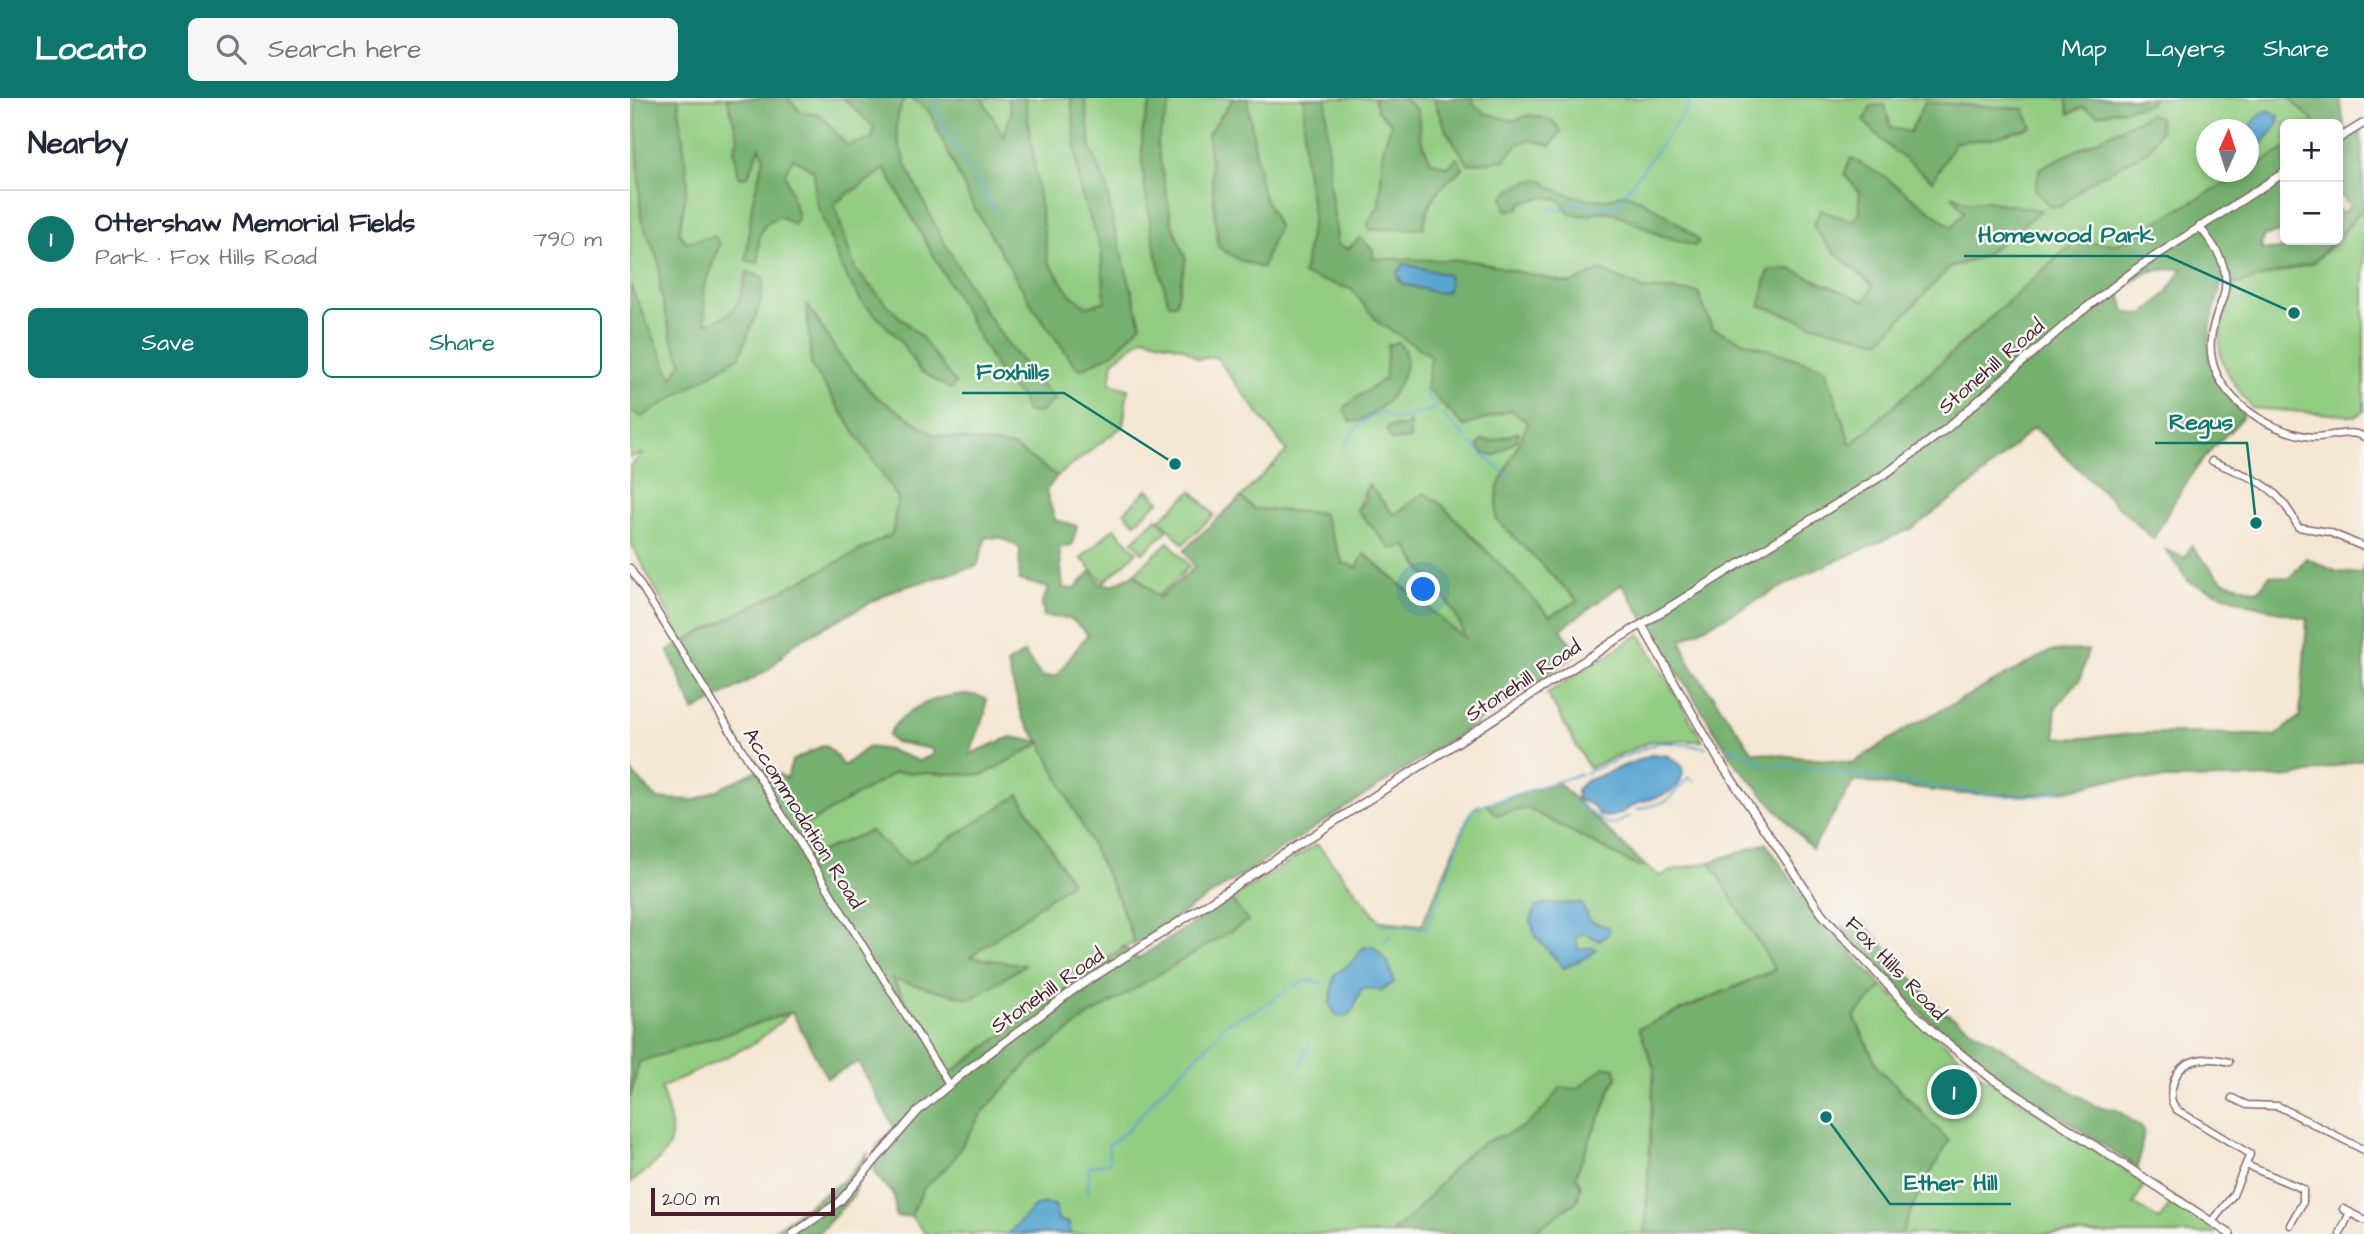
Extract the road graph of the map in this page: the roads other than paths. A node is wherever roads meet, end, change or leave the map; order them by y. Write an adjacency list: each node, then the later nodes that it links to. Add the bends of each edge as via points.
1 (2364, 123): 2 (street)
2 (2343, 136)
3 (2280, 175): 4 (street, Stonehill Road)
4 (2199, 226): 5 (street, via 2225,265 2224,294 2210,345 2214,367 2227,389 2260,421 2283,430 2309,436 2351,433); 9 (street, Stonehill Road, via 2073,318 1946,429 1888,472)
5 (2364, 437)
6 (2212, 461): 7 (street, via 2276,492 2298,527 2329,532)
7 (2364, 548)
8 (630, 568): 11 (street, Accommodation Road)
9 (1642, 625): 11 (street, Stonehill Road, via 1075,989); 16 (street, Fox Hills Road, via 1720,762 1822,914 1913,1012 1991,1079)
10 (2229, 1062): 14 (street, via 2186,1063 2174,1078 2172,1105 2249,1151)
11 (949, 1085): 18 (street, Stonehill Road, via 919,1110 839,1202)
12 (2232, 1098): 13 (street, via 2248,1105 2278,1105)
13 (2364, 1150)
14 (2246, 1166): 16 (street, via 2233,1195); 17 (street, via 2303,1189 2303,1202)
15 (2364, 1220): 20 (street, via 2346,1211)
16 (2212, 1222): 19 (street, Fox Hills Road)
17 (2290, 1225)
18 (793, 1234)
19 (2230, 1234)
20 (2340, 1234)

